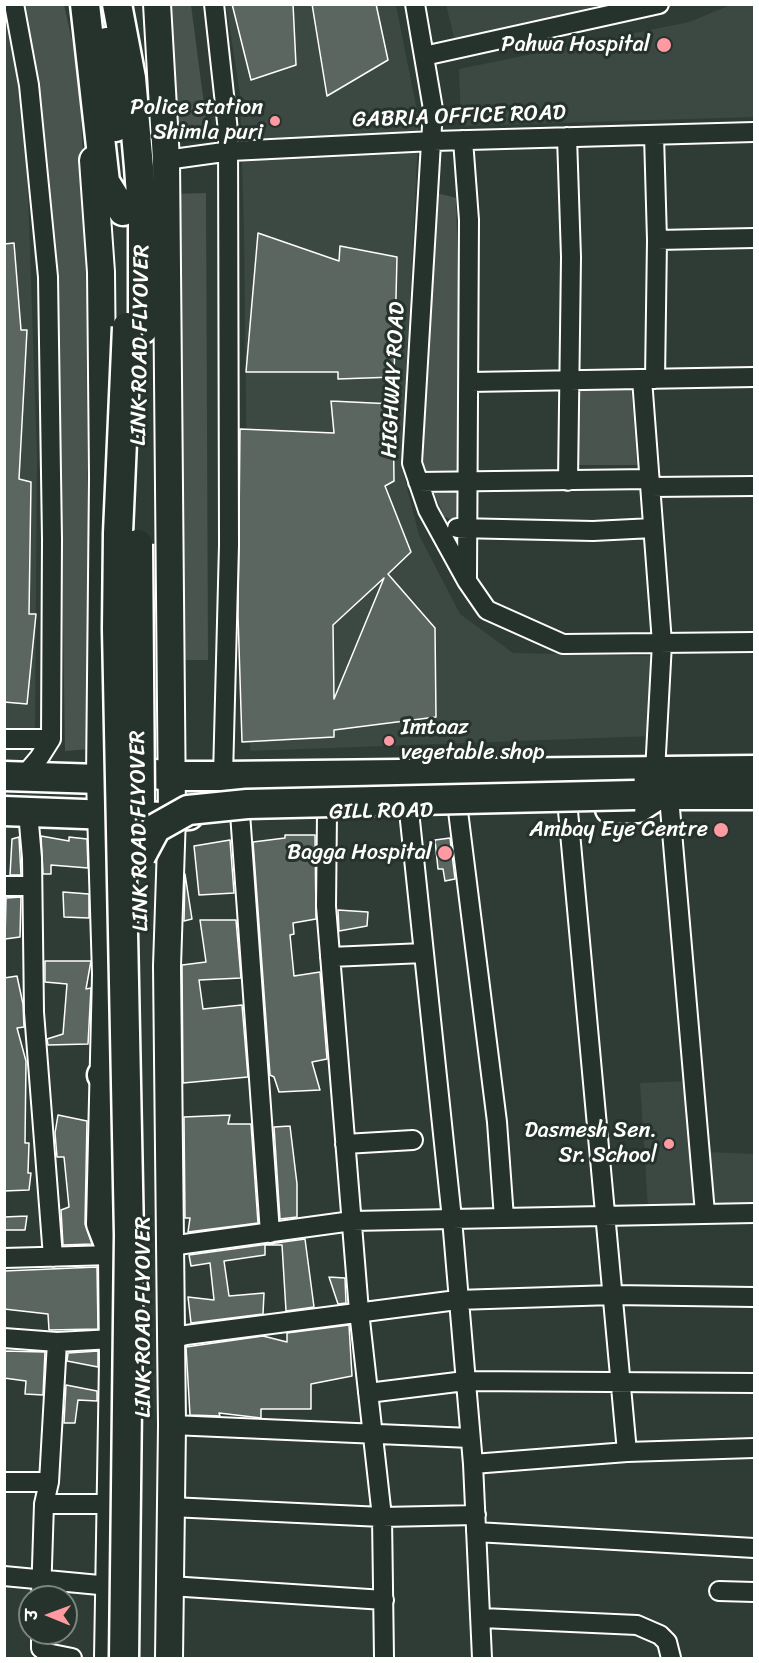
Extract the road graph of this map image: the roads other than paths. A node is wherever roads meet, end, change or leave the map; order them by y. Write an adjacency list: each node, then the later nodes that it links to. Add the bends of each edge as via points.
1 (14, 4): 36 (street, via 28,85 48,278)
2 (117, 4): 17 (main road, LINK ROAD FLYOVER, via 131,78)
3 (137, 4): 17 (main road, via 154,158 153,189)
4 (157, 4): 16 (street)
5 (214, 4): 15 (street)
6 (415, 4): 9 (street, HIGHWAY ROAD)
7 (659, 4): 9 (street)
8 (87, 6): 17 (main road, LINK ROAD FLYOVER, via 106,33); 41 (street, via 101,272)
9 (424, 56): 14 (street, HIGHWAY ROAD, via 433,109)
10 (754, 132): 11 (street, GABRIA OFFICE ROAD)
11 (654, 135): 12 (street, GABRIA OFFICE ROAD); 19 (street)
12 (567, 137): 13 (street, GABRIA OFFICE ROAD); 22 (street, via 571,257)
13 (463, 140): 14 (street, GABRIA OFFICE ROAD); 23 (street, via 469,220)
14 (431, 141): 15 (street, GABRIA OFFICE ROAD); 25 (street, HIGHWAY ROAD, via 412,463)
15 (228, 151): 16 (street, GABRIA OFFICE ROAD); 40 (street, via 229,545)
16 (166, 160): 39 (street)
17 (133, 217): 52 (main road, LINK ROAD FLYOVER, bridge, via 141,446); 67 (main road, LINK ROAD FLYOVER, bridge, via 118,533)
18 (754, 238): 19 (street)
19 (657, 240): 21 (street)
20 (754, 377): 21 (street)
21 (649, 379): 22 (street); 27 (street)
22 (568, 380): 23 (street); 24 (street)
23 (470, 382): 26 (street)
24 (568, 481): 26 (street); 27 (street)
25 (418, 482): 26 (street); 29 (street, HIGHWAY ROAD)
26 (468, 482): 31 (street)
27 (650, 483): 28 (street); 30 (street)
28 (754, 486)
29 (438, 528): 31 (street); 32 (street, HIGHWAY ROAD)
30 (653, 528): 31 (street); 34 (street)
31 (468, 529): 32 (street)
32 (467, 581): 34 (street, HIGHWAY ROAD, via 487,610 563,644)
33 (754, 642): 34 (street, HIGHWAY ROAD)
34 (662, 643): 42 (street)
35 (4, 739): 36 (street)
36 (51, 739): 38 (street, via 39,759)
37 (754, 770): 42 (main road, GILL ROAD)
38 (14, 776): 41 (main road, GILL ROAD)
39 (170, 776): 40 (main road, GILL ROAD); 41 (main road, GILL ROAD, via 147,773); 51 (street)
40 (223, 776): 42 (main road, GILL ROAD)
41 (100, 779): 50 (street)
42 (654, 790): 43 (main road, GILL ROAD); 47 (main road, GILL ROAD, via 638,808); 52 (main road, bridge, via 247,804 188,810 156,828); 60 (street)
43 (754, 795)
44 (16, 811): 50 (main road, GILL ROAD); 54 (street)
45 (409, 811): 46 (main road, GILL ROAD); 49 (main road, GILL ROAD); 55 (street)
46 (458, 811): 47 (main road, GILL ROAD); 63 (street, via 497,1122)
47 (568, 811): 62 (street)
48 (240, 813): 49 (main road, GILL ROAD); 51 (main road, GILL ROAD); 66 (street)
49 (327, 813): 56 (street)
50 (101, 814): 51 (main road, GILL ROAD); 57 (street, via 106,974)
51 (172, 815): 68 (street, via 166,966)
52 (141, 856): 111 (main road, LINK ROAD FLYOVER)
53 (4, 886): 54 (street)
54 (32, 886): 69 (street, via 34,1012)
55 (424, 953): 56 (street); 64 (street)
56 (330, 957): 59 (street)
57 (102, 1075): 67 (main road, via 111,1090); 67 (street, via 100,1224)
58 (413, 1140): 59 (street)
59 (345, 1144): 65 (street)
60 (705, 1213): 61 (street); 62 (street)
61 (754, 1213)
62 (606, 1215): 63 (street); 71 (street)
63 (504, 1218): 64 (street)
64 (452, 1219): 65 (street); 73 (street)
65 (352, 1221): 66 (street); 74 (street)
66 (270, 1233): 68 (street)
67 (120, 1245): 69 (street); 76 (street); 110 (main road, LINK ROAD FLYOVER, bridge)
68 (170, 1246): 77 (street)
69 (53, 1257): 70 (street)
70 (4, 1258)
71 (613, 1295): 72 (street); 73 (street); 79 (street)
72 (754, 1297)
73 (458, 1300): 74 (street); 80 (street)
74 (359, 1311): 77 (street); 82 (street)
75 (4, 1338): 78 (street)
76 (112, 1339): 78 (street); 92 (street)
77 (171, 1339): 83 (street)
78 (57, 1342): 90 (street)
79 (621, 1380): 80 (street); 81 (street); 87 (street)
80 (465, 1381): 82 (street); 85 (street)
81 (754, 1383)
82 (368, 1393): 84 (street)
83 (172, 1425): 84 (street); 93 (street)
84 (373, 1434): 85 (street); 94 (street)
85 (470, 1438): 88 (street)
86 (754, 1448): 87 (street)
87 (627, 1452): 88 (street)
88 (473, 1464): 95 (street)
89 (4, 1482): 90 (street)
90 (49, 1482): 91 (street)
91 (44, 1504): 92 (street); 99 (street)
92 (109, 1504): 100 (street)
93 (171, 1507): 94 (street); 101 (street)
94 (381, 1517): 95 (street); 105 (street)
95 (476, 1524): 96 (street); 106 (street)
96 (754, 1548)
97 (4, 1576): 98 (street)
98 (31, 1585)
99 (40, 1585)
100 (110, 1586): 102 (street); 109 (street)
101 (170, 1586): 105 (street); 112 (street)
102 (78, 1587)
103 (719, 1591): 104 (street)
104 (754, 1592)
105 (384, 1600): 113 (street)
106 (482, 1618): 114 (street); 115 (street, via 637,1625 667,1642)
107 (41, 1645): 108 (street, via 47,1653)
108 (72, 1659)
109 (108, 1659)
110 (124, 1659)
111 (144, 1659)
112 (169, 1659)
113 (384, 1659)
114 (482, 1659)
115 (671, 1659)

